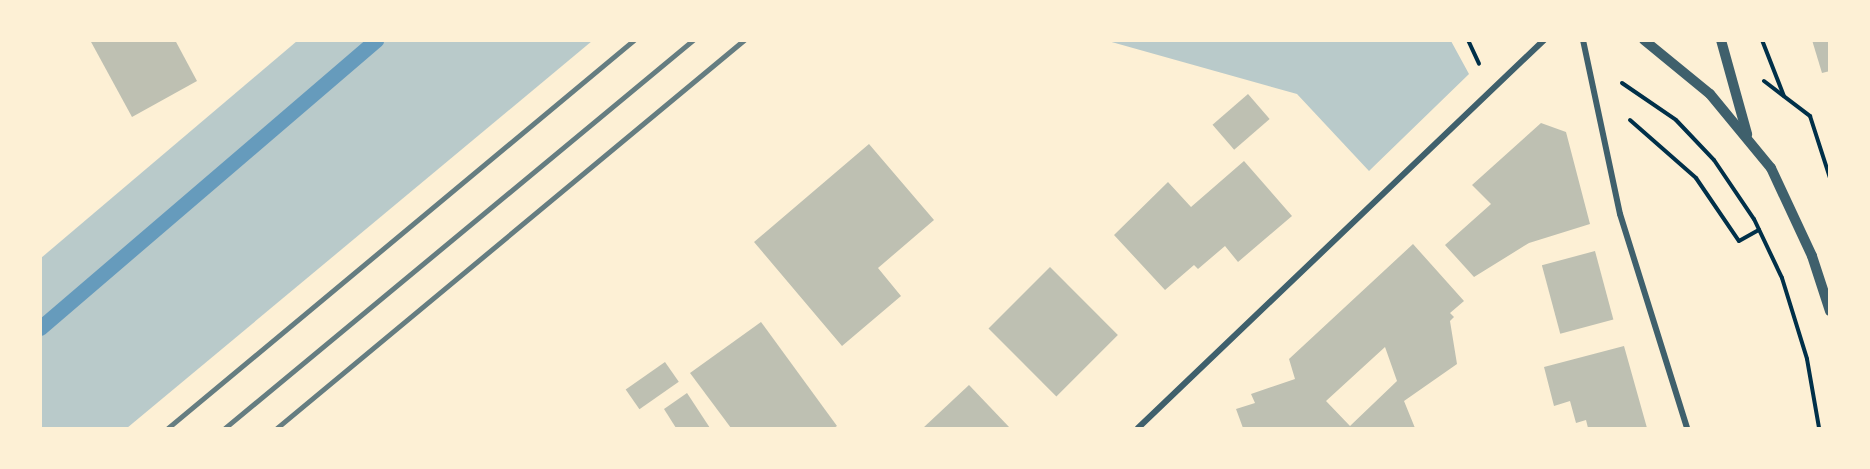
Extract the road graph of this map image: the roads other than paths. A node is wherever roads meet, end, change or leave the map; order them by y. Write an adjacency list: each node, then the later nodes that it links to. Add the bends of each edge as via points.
1 (1544, 40): 7 (street)
2 (1583, 40): 8 (street, via 1620,214)
3 (1644, 40): 5 (street, via 1710,94)
4 (1721, 40): 5 (street)
5 (1748, 137): 6 (street, via 1791,205)
6 (1830, 311)
7 (1138, 429)
8 (1687, 429)

